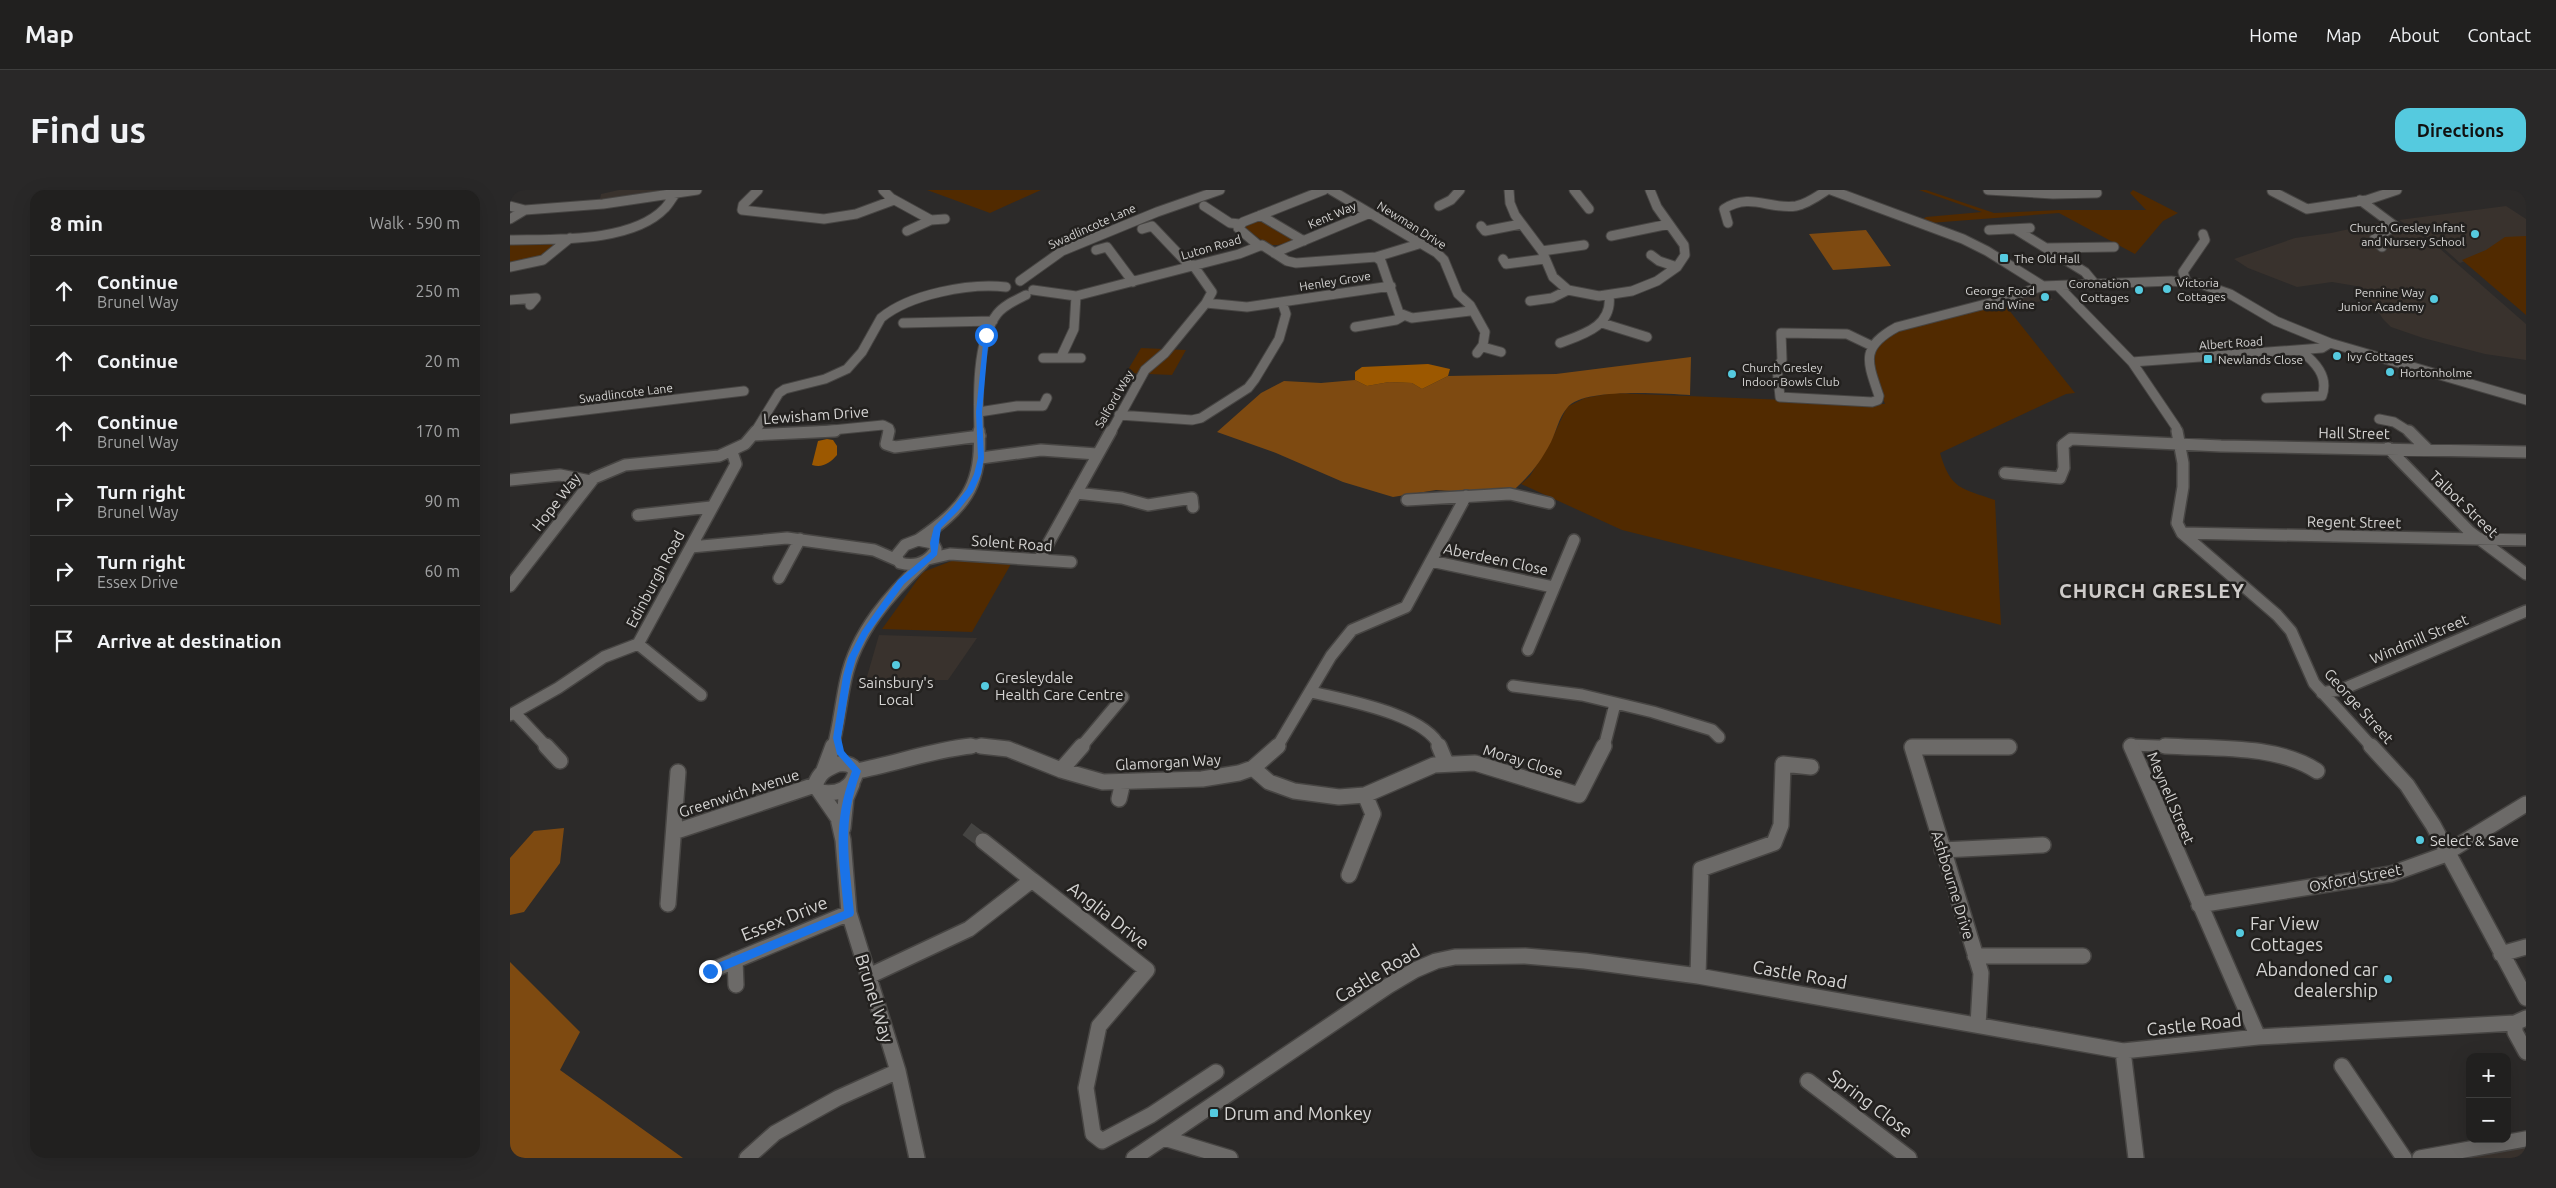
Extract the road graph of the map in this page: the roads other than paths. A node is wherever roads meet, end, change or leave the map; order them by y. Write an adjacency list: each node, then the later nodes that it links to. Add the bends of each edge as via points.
1 (697, 190): 16 (street)
2 (758, 190): 19 (street, via 742,205 742,210 824,219 856,214)
3 (882, 190): 19 (street)
4 (1220, 190): 63 (street, Swadlincote Lane, via 1107,231 1062,251)
5 (1324, 190): 29 (street)
6 (1331, 190): 28 (street, Newman Drive)
7 (1460, 190): 24 (street)
8 (1509, 190): 35 (street, via 1510,203)
9 (1574, 190): 25 (street, via 1587,207)
10 (1650, 190): 36 (street)
11 (1829, 190): 33 (street, via 1798,206 1778,205 1755,196 1726,207 1723,212); 69 (street, via 1963,239)
12 (1988, 190): 17 (street)
13 (2371, 190): 18 (street)
14 (2397, 190): 18 (street)
15 (2272, 191): 20 (street, via 2306,209)
16 (676, 193): 27 (street); 44 (street, via 662,211 638,225 616,232)
17 (2098, 193)
18 (2381, 195): 20 (street)
19 (894, 200): 32 (street)
20 (2360, 200): 52 (street, via 2395,226 2374,239)
21 (1213, 203): 23 (street)
22 (510, 206): 27 (street)
23 (1204, 206): 26 (street); 34 (street, via 1230,222)
24 (1439, 206)
25 (1574, 206)
26 (1194, 209)
27 (524, 210): 30 (street)
28 (1370, 213): 46 (street, Kent Way); 47 (street, Newman Drive)
29 (1260, 215): 34 (street); 46 (street, Kent Way)
30 (510, 219)
31 (945, 219): 32 (street)
32 (931, 220): 42 (street)
33 (1728, 223)
34 (1240, 224): 49 (street, via 1238,228)
35 (1521, 224): 37 (street, via 1485,231); 56 (street)
36 (1669, 224): 43 (street); 62 (street, via 1684,245 1685,255)
37 (1482, 226)
38 (2030, 228): 40 (street)
39 (1142, 229): 60 (street, via 1152,226)
40 (2015, 229): 41 (street); 53 (street)
41 (1989, 230)
42 (907, 231)
43 (1611, 236)
44 (570, 238): 45 (street); 61 (street, via 546,260)
45 (510, 240)
46 (1304, 241): 55 (street, Kent Way)
47 (1422, 243): 58 (street, Luton Road); 82 (street, Newman Drive, via 1444,260 1455,290 1470,305)
48 (2214, 243): 65 (street, via 2204,237 2183,272)
49 (1258, 245): 55 (street, Luton Road); 60 (street, Luton Road, via 1239,254)
50 (1584, 245): 56 (street)
51 (2114, 247): 53 (street)
52 (2382, 247)
53 (2046, 248): 67 (street, via 2085,272)
54 (1096, 250): 66 (street, via 1108,247)
55 (1274, 253): 58 (street, Luton Road, via 1287,261 1307,264)
56 (1543, 255): 59 (street, via 1506,264); 72 (street, via 1553,277)
57 (1651, 255): 62 (street, via 1658,261)
58 (1376, 257): 68 (street, via 1382,261)
59 (1503, 258)
60 (1192, 266): 66 (street, Luton Road); 79 (street, via 1212,292)
61 (510, 267)
62 (1677, 267): 75 (street, via 1657,281)
63 (1034, 270): 64 (street, Swadlincote Lane); 71 (street)
64 (1020, 281): 71 (street); 73 (street, Swadlincote Lane)
65 (2186, 281): 67 (street); 90 (street, via 2230,294 2276,321)
66 (1133, 282): 74 (street, Luton Road)
67 (2095, 284): 70 (street)
68 (1391, 286): 78 (street, Henley Grove); 83 (street, via 1399,313)
69 (2042, 286): 70 (street); 91 (street, via 1897,327)
70 (2058, 286): 97 (street)
71 (1031, 289): 73 (street); 74 (street, Luton Road); 81 (street)
72 (1568, 290): 75 (street); 77 (street, via 1552,298)
73 (1006, 291): 81 (street); 106 (street, via 976,286 957,289 894,309 882,318 859,358 846,370 785,389 774,398)
74 (1076, 296): 95 (street, via 1074,329)
75 (1609, 296): 86 (street, via 1610,314)
76 (510, 300): 80 (street, via 536,298)
77 (1530, 301)
78 (1282, 302): 79 (street, Henley Grove, via 1247,307); 103 (street, via 1286,314 1279,340 1248,388 1192,420)
79 (1206, 304): 103 (street, Salford Way, via 1165,353 1145,370)
80 (530, 305)
81 (1004, 308): 84 (street)
82 (1470, 311): 83 (street, via 1412,318); 93 (street, Newman Drive, via 1483,326 1486,337 1480,350)
83 (1403, 316): 87 (street, via 1368,330)
84 (993, 321): 85 (street, via 917,319); 102 (street, via 986,335)
85 (903, 323)
86 (1602, 323): 88 (street); 89 (street, via 1577,341)
87 (1355, 327)
88 (1647, 338)
89 (1560, 343)
90 (2330, 344): 92 (street, Albert Road); 101 (street)
91 (1870, 345): 91 (street, via 1847,334 1782,333 1782,360 1777,368 1780,397 1878,400 1868,360)
92 (2300, 350): 97 (street, Albert Road); 100 (street, via 2321,371 2324,380 2322,396)
93 (1500, 352)
94 (1043, 358): 95 (street)
95 (1061, 358): 96 (street)
96 (1081, 358)
97 (2132, 362): 108 (street, via 2171,417)
98 (744, 391): 104 (street, Swadlincote Lane)
99 (1048, 398): 102 (street, via 1043,406)
100 (2266, 398)
101 (2526, 400)
102 (979, 412): 107 (street)
103 (1119, 415): 113 (street, Salford Way)
104 (510, 419)
105 (2379, 419): 110 (street, via 2404,425)
106 (754, 435): 107 (street, Lewisham Drive, via 883,425 889,428 886,444 895,447); 111 (street)
107 (980, 436): 114 (street)
108 (2182, 444): 109 (street, Hall Street); 115 (street, Hall Street, via 2071,439 2063,445 2064,468 2060,478); 126 (street, via 2183,475 2177,523)
109 (2388, 448): 110 (street, Hall Street); 128 (street, Talbot Street)
110 (2427, 449): 112 (street, Hall Street)
111 (732, 452): 117 (street, Hope Way, via 713,457 623,465); 122 (street, Edinburgh Road, via 736,464)
112 (2526, 452)
113 (1097, 454): 114 (street, via 1041,450); 118 (street, Salford Way)
114 (981, 458): 125 (street, via 970,490)
115 (2005, 473)
116 (510, 480): 117 (street, via 545,474 577,476)
117 (590, 481): 145 (street, Hope Way)
118 (1076, 493): 123 (street, via 1148,504 1192,498); 137 (street, Salford Way)
119 (1466, 496): 120 (street); 121 (street, via 1510,494); 140 (street, Glamorgan Way)
120 (1407, 500)
121 (1549, 503)
122 (711, 507): 124 (street); 134 (street, Edinburgh Road)
123 (1193, 507)
124 (638, 515)
125 (938, 527): 129 (street); 132 (street)
126 (2182, 533): 128 (street, Regent Street); 152 (street, George Street, via 2281,619 2293,636 2306,671)
127 (800, 539): 134 (street); 135 (street); 143 (street)
128 (2475, 539): 131 (street, Regent Street); 142 (street, Talbot Street)
129 (918, 540): 132 (street, Solent Road); 133 (street)
130 (1574, 540): 146 (street)
131 (2526, 540)
132 (934, 544): 136 (street, Solent Road); 139 (street, via 934,553)
133 (904, 546): 135 (street); 138 (street, via 898,552)
134 (691, 547): 148 (street, Edinburgh Road)
135 (874, 550): 138 (street)
136 (950, 554): 137 (street, Solent Road); 139 (street, Solent Road)
137 (1039, 560): 141 (street, Solent Road)
138 (899, 561): 139 (street, Solent Road, via 911,565); 144 (street)
139 (926, 561): 144 (street)
140 (1431, 561): 146 (street, Aberdeen Close); 151 (street, Glamorgan Way, via 1406,607 1352,630 1331,656)
141 (1071, 562)
142 (2526, 574)
143 (779, 578)
144 (901, 582): 158 (street, via 865,633 852,658)
145 (510, 586)
146 (1553, 587): 149 (street)
147 (2526, 611): 152 (street, Windmill Street, via 2343,689)
148 (638, 644): 153 (street); 156 (street, Edinburgh Road, via 604,657)
149 (1528, 650)
150 (1513, 686): 155 (street, via 1582,695)
151 (1312, 692): 161 (street, via 1419,725 1435,736); 163 (street, Glamorgan Way, via 1277,747)
152 (2322, 693): 179 (street, George Street, via 2396,771 2421,805)
153 (701, 695)
154 (1123, 697): 165 (street)
155 (1615, 704): 157 (street, via 1692,722 1712,730); 161 (street, Moray Close, via 1602,753 1580,795 1475,763)
156 (513, 714): 160 (street)
157 (1719, 737)
158 (837, 738): 164 (street); 168 (street, via 840,752)
159 (2009, 747): 178 (street, Ashbourne Drive, via 1912,747)
160 (560, 761)
161 (1446, 763): 171 (street, Moray Close, via 1407,775)
162 (1811, 767): 192 (street, via 1783,764 1781,825 1774,843 1701,869)
163 (1253, 768): 169 (street, Glamorgan Way, via 1202,779); 171 (street, Moray Close, via 1269,782 1294,790 1339,797)
164 (824, 770): 168 (street, Glamorgan Way, via 838,764); 170 (street, via 816,780)
165 (1060, 770): 168 (street, Glamorgan Way, via 1008,749 976,745 940,750); 169 (street, Glamorgan Way, via 1103,782)
166 (2317, 771): 183 (street, Meynell Street, via 2277,753 2131,745)
167 (678, 772): 174 (street, Greenwich Avenue)
168 (854, 772): 170 (street, Greenwich Avenue, via 838,792); 175 (street, Brunel Way, via 846,798)
169 (1123, 782): 172 (street)
170 (818, 789): 174 (street, Greenwich Avenue); 175 (street, Brunel Way, via 838,818)
171 (1366, 795): 180 (street, via 1373,814)
172 (1119, 799)
173 (2526, 804): 179 (street, Oxford Street)
174 (674, 832): 182 (street, Greenwich Avenue)
175 (842, 840): 184 (street, Brunel Way)
176 (983, 841): 181 (street)
177 (2043, 845): 178 (street)
178 (1942, 850): 187 (street, Ashbourne Drive)
179 (2448, 852): 183 (street, Oxford Street, via 2391,874); 186 (street, George Street)
180 (1349, 875)
181 (1032, 880): 191 (street, via 968,929); 202 (street, Anglia Drive, via 1147,970 1098,1026 1086,1088 1093,1134 1102,1140 1151,1115)
182 (668, 904)
183 (2199, 905): 197 (street, Meynell Street)
184 (849, 913): 189 (street, Essex Drive); 191 (street, Brunel Way)
185 (2526, 947): 186 (street)
186 (2502, 954): 194 (street, George Street)
187 (1975, 956): 188 (street); 196 (street, Ashbourne Drive, via 1981,973)
188 (2083, 956)
189 (735, 960): 190 (street, Essex Drive); 193 (street, Essex Drive)
190 (710, 971)
191 (869, 976): 201 (street, Brunel Way)
192 (1698, 976): 196 (street, Castle Road); 204 (street, Castle Road, via 1525,956 1480,955 1436,961 1388,986)
193 (736, 985)
194 (2526, 998)
195 (2520, 1020): 197 (street, Castle Road); 199 (street, via 2515,1032)
196 (1978, 1025): 198 (street, Castle Road)
197 (2258, 1037): 198 (street, Castle Road)
198 (2123, 1051): 212 (street)
199 (2526, 1052)
200 (2342, 1066): 213 (street)
201 (898, 1072): 207 (street, Brunel Way); 208 (street, via 838,1098 776,1133)
202 (1216, 1072)
203 (1808, 1081): 211 (street, Spring Close)
204 (1164, 1138): 209 (street, Castle Road); 210 (street)
205 (2526, 1139): 206 (street)
206 (2446, 1155): 214 (street)
207 (919, 1156)
208 (747, 1158)
209 (1134, 1158)
210 (1230, 1158)
211 (1909, 1158)
212 (2136, 1158)
213 (2404, 1158)
214 (2420, 1158)

